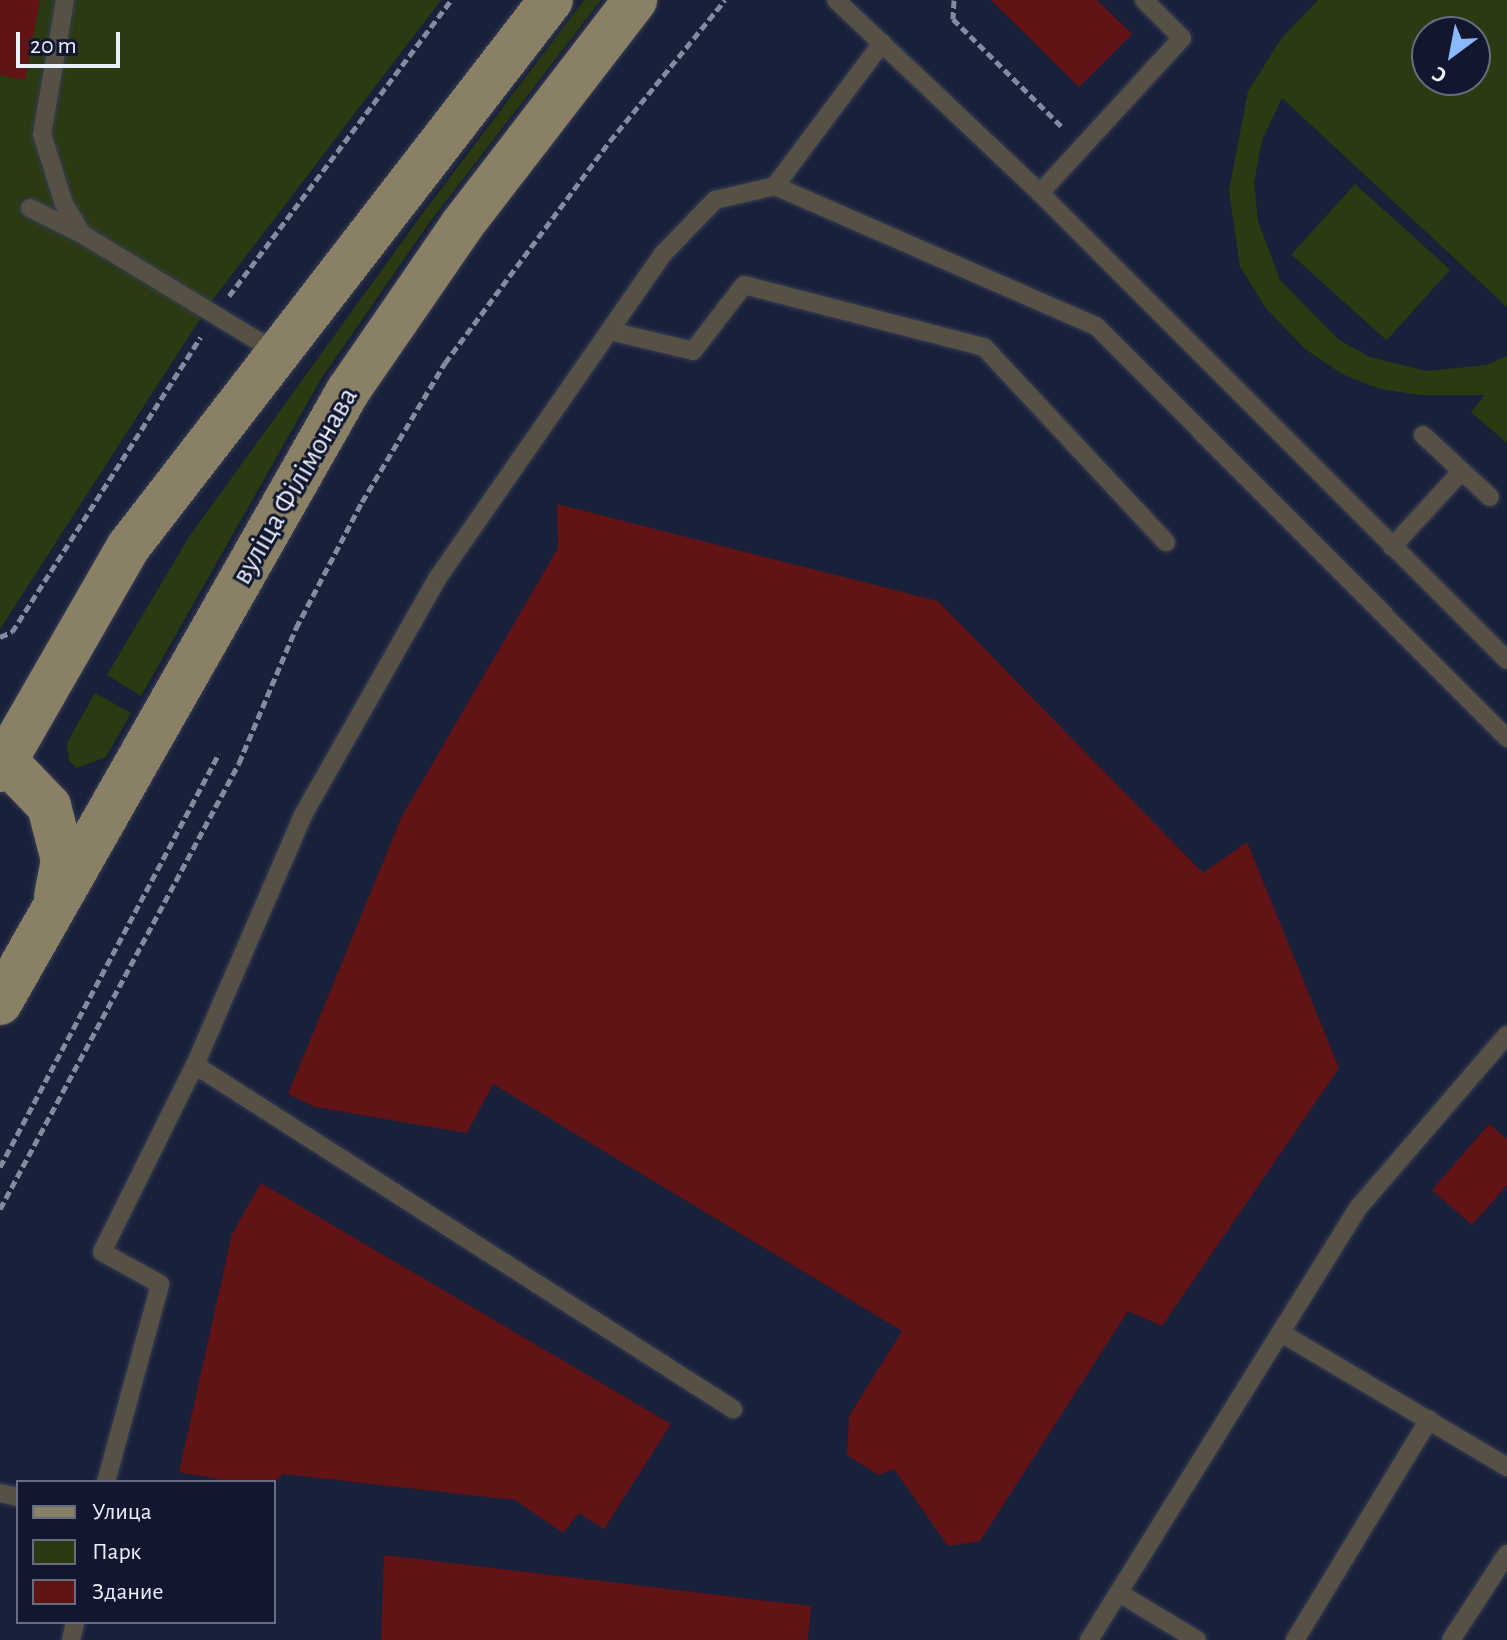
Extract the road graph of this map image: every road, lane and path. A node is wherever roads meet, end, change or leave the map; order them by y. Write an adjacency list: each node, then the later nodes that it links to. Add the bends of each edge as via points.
1 (65, 0): 13 (lane, via 42,134 64,204)
2 (551, 0): 15 (main road)
3 (635, 0): 25 (main road, вуліца Філімонава, via 462,225 348,391)
4 (725, 0): 30 (path, via 610,141 429,388 296,628 239,763)
5 (836, 0): 8 (lane)
6 (954, 0): 9 (path, via 953,19)
7 (1144, 0): 9 (lane, via 1182,38)
8 (882, 43): 10 (lane); 11 (lane)
9 (1081, 146): 11 (lane)
10 (775, 186): 14 (lane, via 715,200 663,254); 22 (lane, via 1096,326)
11 (1040, 193): 20 (lane)
12 (30, 208): 13 (lane)
13 (82, 234): 15 (lane)
14 (610, 331): 19 (lane, via 693,351 744,285 984,347); 28 (lane, via 437,579 303,815)
15 (280, 355): 24 (main road, via 129,546)
16 (1423, 435): 17 (lane)
17 (1462, 471): 18 (lane); 20 (lane)
18 (1490, 497)
19 (1166, 542)
20 (1392, 547): 21 (lane)
21 (1507, 660)
22 (1507, 738)
23 (219, 753): 29 (path)
24 (2, 762): 25 (main road, via 36,787 57,829 63,860)
25 (51, 913): 26 (main road, вуліца Філімонава)
26 (0, 1003)
27 (1507, 1035): 31 (lane, via 1358,1208)
28 (195, 1065): 32 (lane); 35 (lane, via 102,1252 160,1284)
29 (0, 1167)
30 (0, 1209)
31 (1283, 1334): 33 (lane); 37 (lane)
32 (733, 1409)
33 (1429, 1420): 34 (lane); 40 (lane)
34 (1507, 1467)
35 (107, 1480)
36 (1507, 1554): 41 (lane)
37 (1119, 1593): 38 (lane); 39 (lane)
38 (1089, 1640)
39 (1197, 1640)
40 (1295, 1640)
41 (1451, 1640)

